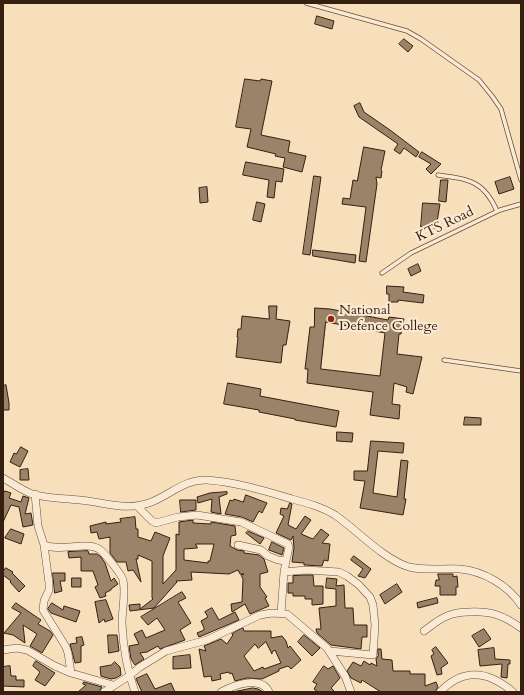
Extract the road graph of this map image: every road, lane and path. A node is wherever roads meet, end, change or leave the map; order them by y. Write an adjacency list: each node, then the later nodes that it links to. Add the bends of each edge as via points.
1 (306, 3): 3 (lane, via 407,31 479,80 501,109)
2 (438, 175): 5 (lane, via 479,186 487,193)
3 (521, 180)
4 (521, 204): 5 (lane, KTS Road)
5 (497, 212): 6 (lane, KTS Road, via 411,253)
6 (382, 273)
7 (444, 360): 8 (lane)
8 (521, 371)
9 (3, 478): 10 (street)
10 (35, 494): 11 (street, via 116,506); 13 (street, via 38,526)
11 (137, 506): 14 (street, via 156,523 197,515 241,522 288,544); 16 (street, via 149,503 186,483 197,480 258,489 320,507 402,565 423,569 461,569 483,575 506,588)
12 (238, 544): 14 (street, via 262,550 273,558)
13 (44, 545): 22 (street, via 49,590 43,610 66,647); 23 (street, via 60,548 97,548 120,573 123,584 124,647)
14 (286, 561): 15 (street)
15 (284, 572): 17 (street); 21 (street, via 339,572 370,596 375,625 373,655)
16 (521, 605)
17 (281, 613): 21 (street, via 287,614); 23 (street, via 260,615 207,640 166,651)
18 (521, 628): 19 (street, via 499,615 485,612 447,616)
19 (424, 631)
20 (3, 650): 22 (street, via 27,650)
21 (330, 651): 29 (street)
22 (71, 673): 24 (street)
23 (129, 676): 24 (street); 26 (street)
24 (113, 686): 25 (street)
25 (104, 692)
26 (135, 692)
27 (221, 692): 28 (street, via 241,684 256,682 266,686)
28 (269, 692)
29 (351, 692)
30 (440, 692): 31 (street, via 448,683 472,674 501,682)
31 (513, 692)

